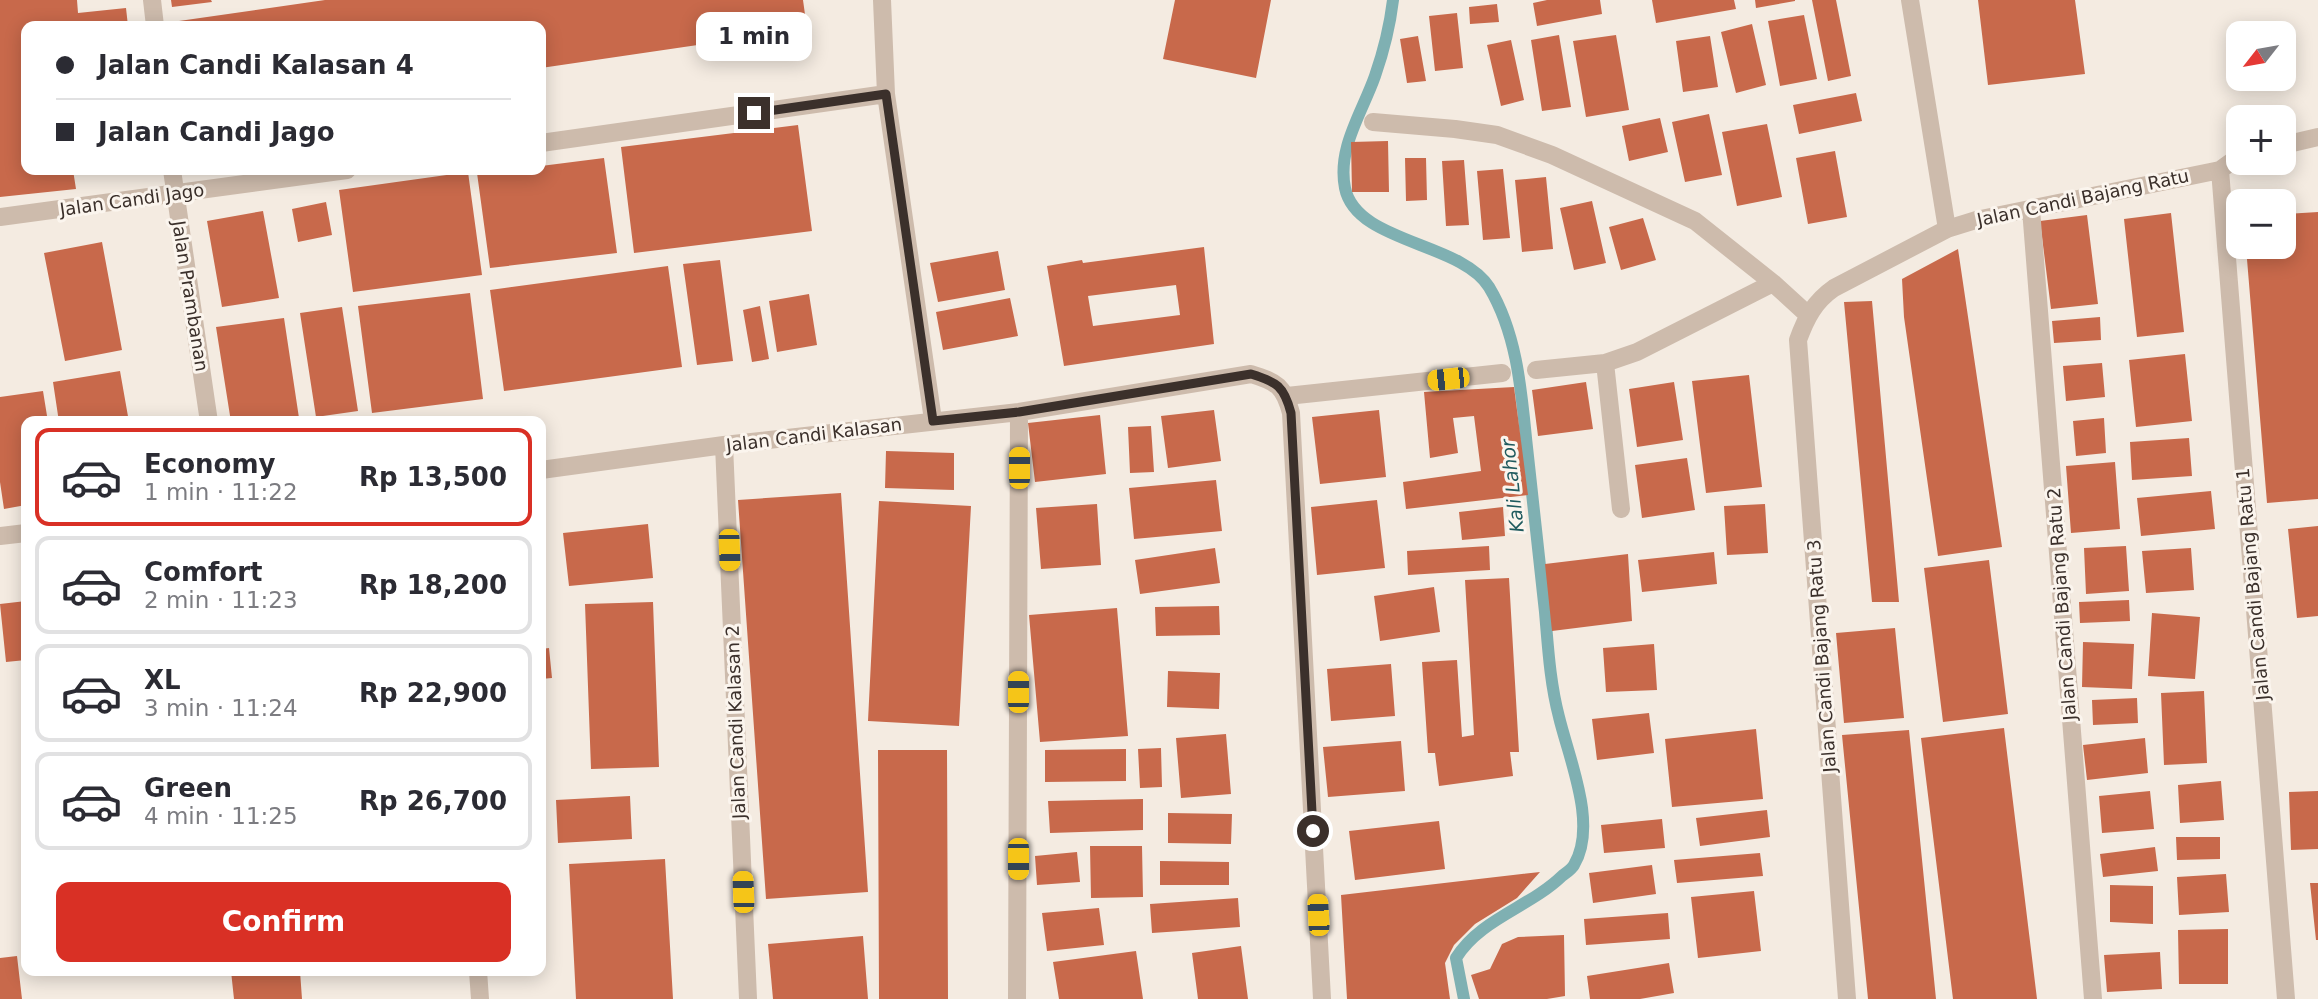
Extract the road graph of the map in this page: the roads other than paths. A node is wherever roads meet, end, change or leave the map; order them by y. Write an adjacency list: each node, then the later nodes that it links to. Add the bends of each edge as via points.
1 (152, 0): 4 (street)
2 (882, 0): 5 (street)
3 (1910, 0): 17 (street)
4 (154, 21)
5 (886, 94): 8 (street); 26 (street)
6 (1373, 122): 18 (street, via 1496,135 1552,155 1695,221)
7 (2318, 137): 9 (street)
8 (546, 142)
9 (2296, 142)
10 (2226, 166): 11 (street)
11 (2220, 170): 15 (street, Jalan Candi Bajang Ratu); 39 (street, Jalan Candi Bajang Ratu 1)
12 (173, 175): 14 (street, Jalan Prambanan)
13 (311, 175): 14 (street, Jalan Candi Jago)
14 (175, 194): 16 (street, Jalan Candi Jago); 25 (street, Jalan Prambanan)
15 (2031, 209): 17 (street, Jalan Candi Bajang Ratu); 38 (street, Jalan Candi Bajang Ratu 2)
16 (0, 217)
17 (1947, 229): 19 (street, Jalan Candi Bajang Ratu, via 1834,288)
18 (1773, 283): 19 (street); 20 (street, via 1637,352)
19 (1807, 314): 37 (street, Jalan Candi Bajang Ratu 3, via 1798,340)
20 (1605, 363): 21 (street); 29 (street)
21 (1536, 370)
22 (1502, 373): 23 (street)
23 (1287, 396): 24 (street, Jalan Candi Kalasan, via 1274,381 1251,374); 36 (street)
24 (1019, 412): 26 (street, Jalan Candi Kalasan); 35 (street)
25 (208, 416)
26 (933, 421): 27 (street, Jalan Candi Kalasan)
27 (724, 445): 28 (street, Jalan Candi Kalasan); 34 (street, Jalan Candi Kalasan 2)
28 (546, 469)
29 (1621, 509)
30 (21, 534): 31 (street)
31 (0, 536)
32 (478, 976): 33 (street)
33 (480, 999)
34 (748, 999)
35 (1017, 999)
36 (1322, 999)
37 (1847, 999)
38 (2093, 999)
39 (2286, 999)

